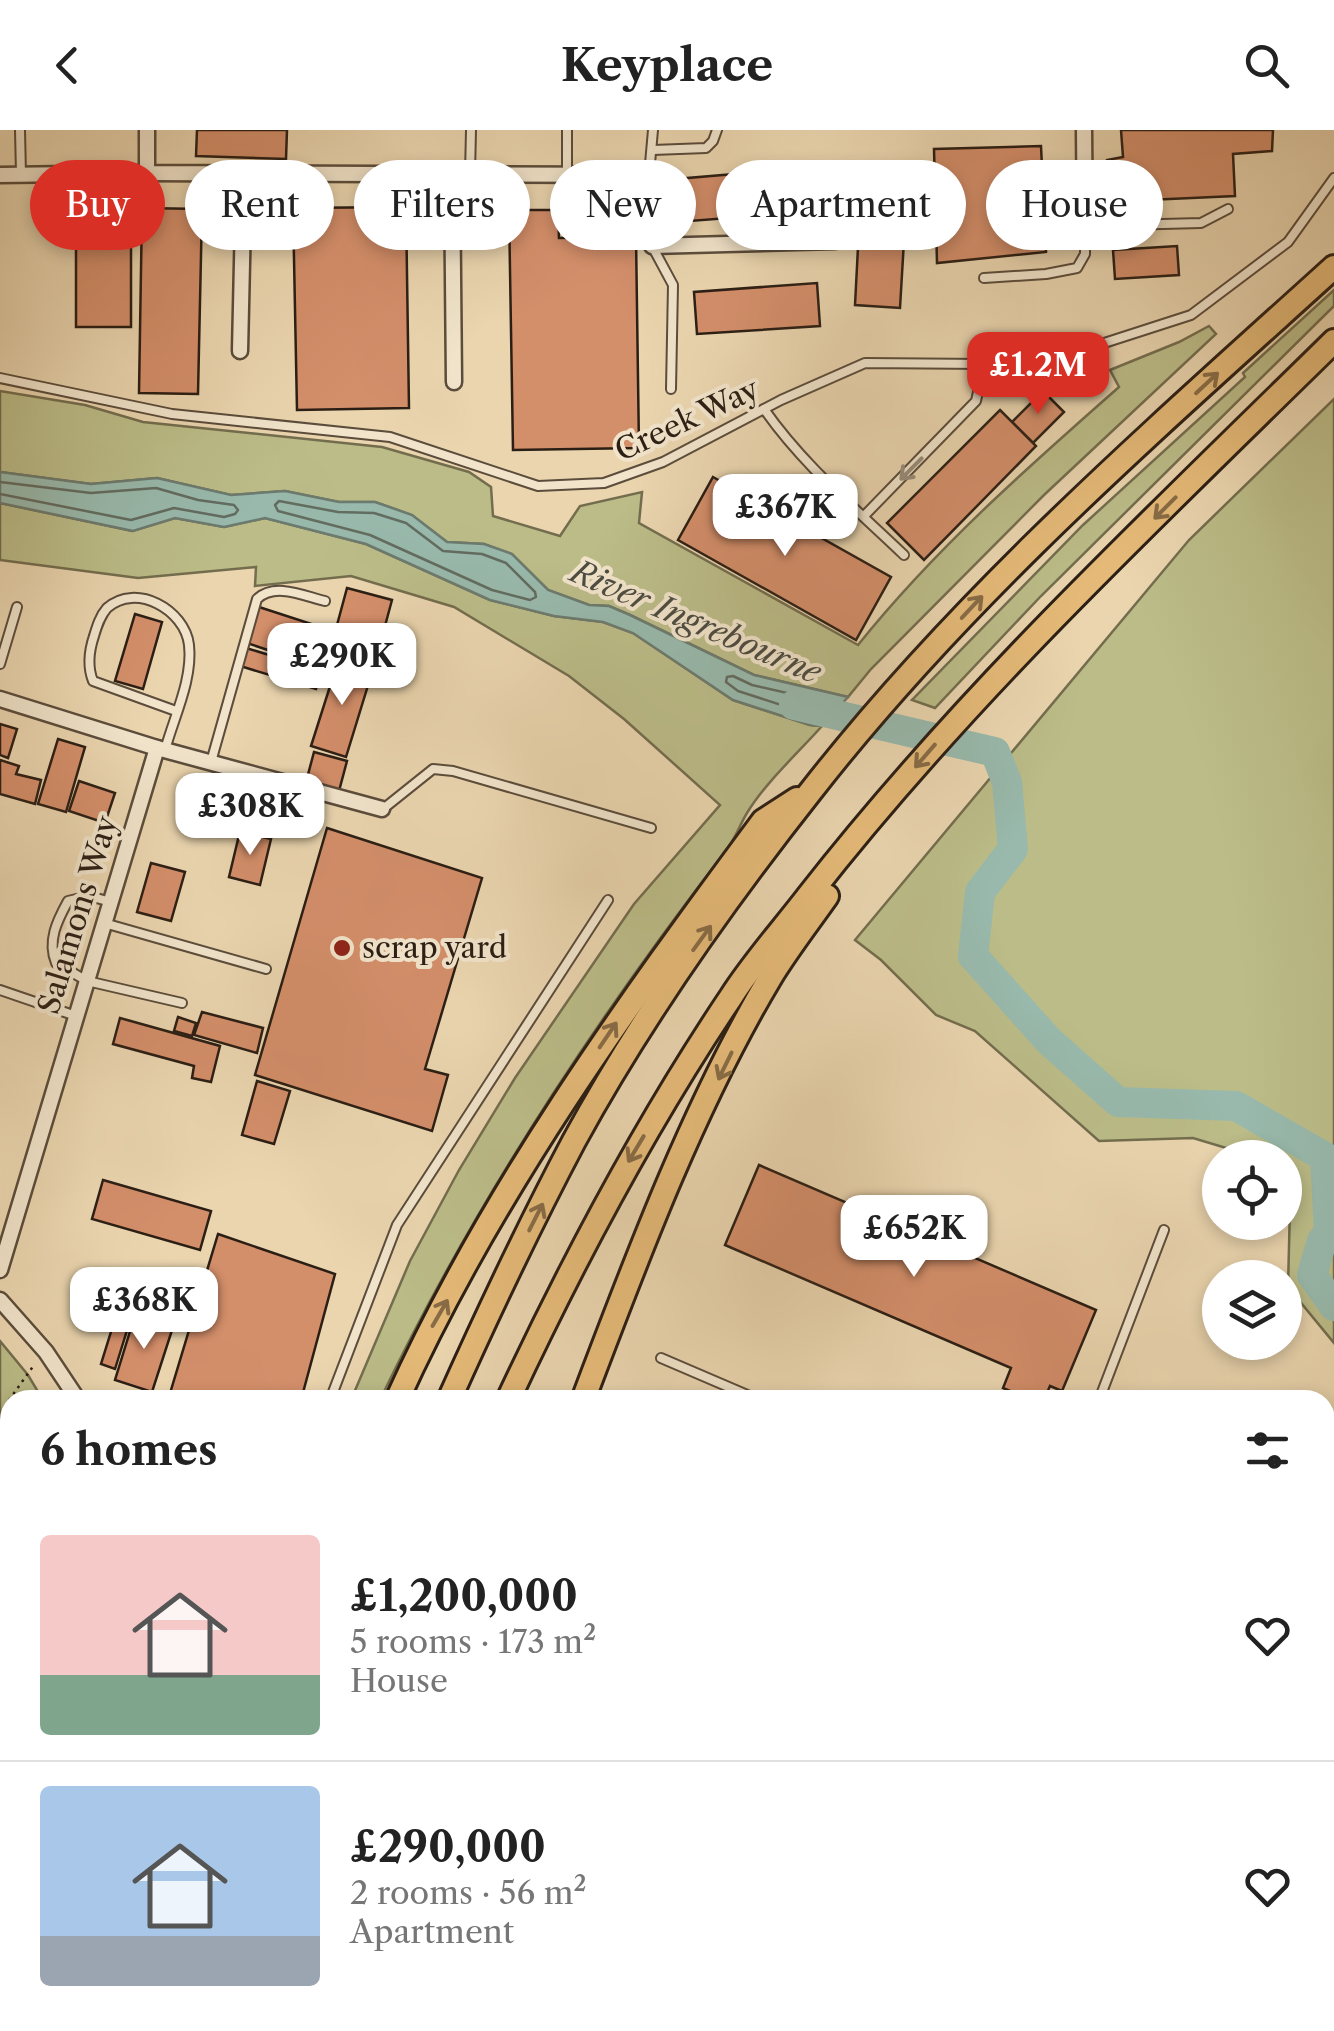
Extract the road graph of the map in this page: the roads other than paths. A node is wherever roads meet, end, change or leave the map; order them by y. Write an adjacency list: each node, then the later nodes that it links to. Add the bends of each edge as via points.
1 (20, 130): 15 (lane)
2 (147, 130): 9 (street)
3 (470, 130): 10 (lane)
4 (567, 130): 11 (lane)
5 (653, 130): 8 (lane)
6 (717, 130): 8 (lane, via 706,148)
7 (1084, 130): 13 (street)
8 (653, 150): 12 (lane)
9 (147, 160)
10 (470, 160)
11 (567, 160)
12 (651, 160)
13 (1084, 160)
14 (0, 174): 15 (street)
15 (21, 174): 16 (street)
16 (30, 174)
17 (1334, 178): 28 (lane, Creek Way, via 1288,242 1191,315 1067,354)
18 (1228, 209): 19 (lane, via 1201,223)
19 (1163, 226)
20 (242, 250): 27 (street)
21 (453, 250): 30 (street)
22 (654, 250): 31 (lane, via 673,284)
23 (1085, 250): 25 (lane, via 1077,268)
24 (1334, 267): 42 (highway, one-way to 24, via 1056,523)
25 (984, 278)
26 (1334, 341): 45 (highway, one-way to 45, via 972,702)
27 (240, 351)
28 (984, 364): 32 (lane, Creek Way, via 865,363); 33 (lane, one-way to 33, via 976,401)
29 (0, 378): 32 (lane, Creek Way, via 172,414 390,437 538,486 604,482 634,472)
30 (454, 382)
31 (671, 389)
32 (764, 409): 33 (lane, via 788,443)
33 (864, 516): 34 (lane)
34 (904, 555)
35 (325, 600): 41 (lane, via 278,590 257,599)
36 (17, 607): 37 (lane)
37 (0, 664)
38 (0, 699): 40 (street)
39 (176, 712): 39 (lane, via 189,664 180,620 156,603 117,601 104,611 91,646 94,681); 40 (lane)
40 (161, 749): 41 (street); 47 (street, Salamons Way)
41 (211, 762): 43 (street)
42 (818, 782): 60 (highway, one-way to 42, via 508,1195 607,1036 763,821); 61 (highway, one-way to 42, via 566,1157 630,1046)
43 (382, 809): 44 (lane, via 418,778 443,770)
44 (651, 828)
45 (852, 840): 62 (highway, one-way to 62, via 732,994 630,1158); 63 (highway, one-way to 63, via 833,887 769,979 708,1100)
46 (608, 900): 59 (lane, via 396,1225)
47 (110, 902): 48 (street, Salamons Way); 50 (lane, via 80,896 68,901 55,927 56,963)
48 (104, 923): 49 (lane); 50 (street, Salamons Way)
49 (266, 969)
50 (87, 981): 52 (lane); 53 (street, Salamons Way)
51 (0, 990): 53 (lane)
52 (182, 1003)
53 (76, 1016): 55 (street, Salamons Way)
54 (1164, 1230): 65 (lane)
55 (0, 1270)
56 (0, 1300): 58 (street)
57 (661, 1358): 64 (lane)
58 (71, 1390)
59 (334, 1390)
60 (402, 1390)
61 (453, 1390)
62 (513, 1390)
63 (587, 1390)
64 (736, 1390)
65 (1104, 1390)

